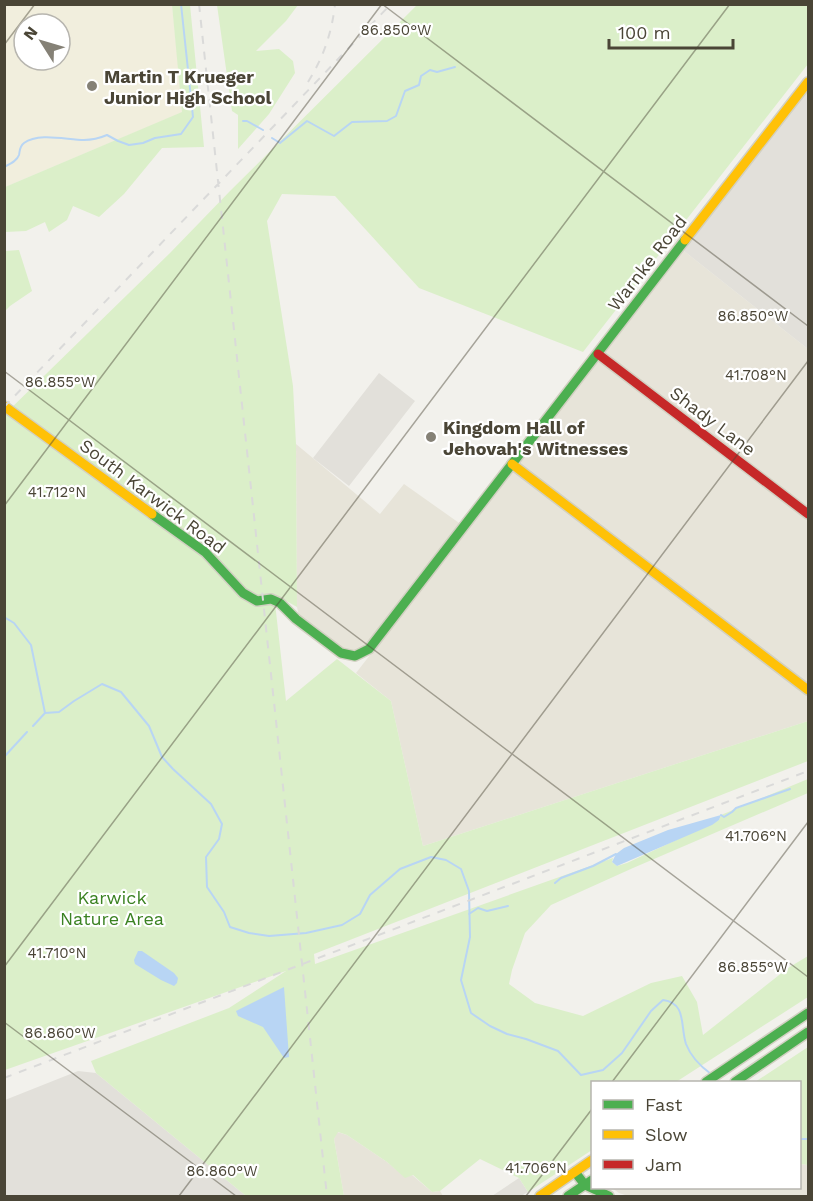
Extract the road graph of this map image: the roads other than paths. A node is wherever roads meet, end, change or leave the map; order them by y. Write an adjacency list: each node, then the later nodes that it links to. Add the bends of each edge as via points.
1 (808, 82): 2 (street, Warnke Road)
2 (598, 354): 4 (street, Warnke Road); 5 (street, Shady Lane)
3 (4, 405): 6 (street, South Karwick Road, via 205,552 243,593 256,601 271,599 280,603 340,653 355,656)
4 (512, 464): 6 (street, Warnke Road); 7 (street)
5 (808, 514)
6 (369, 649)
7 (808, 690)
8 (808, 1013): 10 (street)
9 (808, 1032): 11 (street)
10 (709, 1081)
11 (738, 1081)
12 (591, 1161): 13 (street)
13 (575, 1172): 14 (street); 15 (street)
14 (589, 1182): 16 (street)
15 (540, 1197)
16 (568, 1197)

